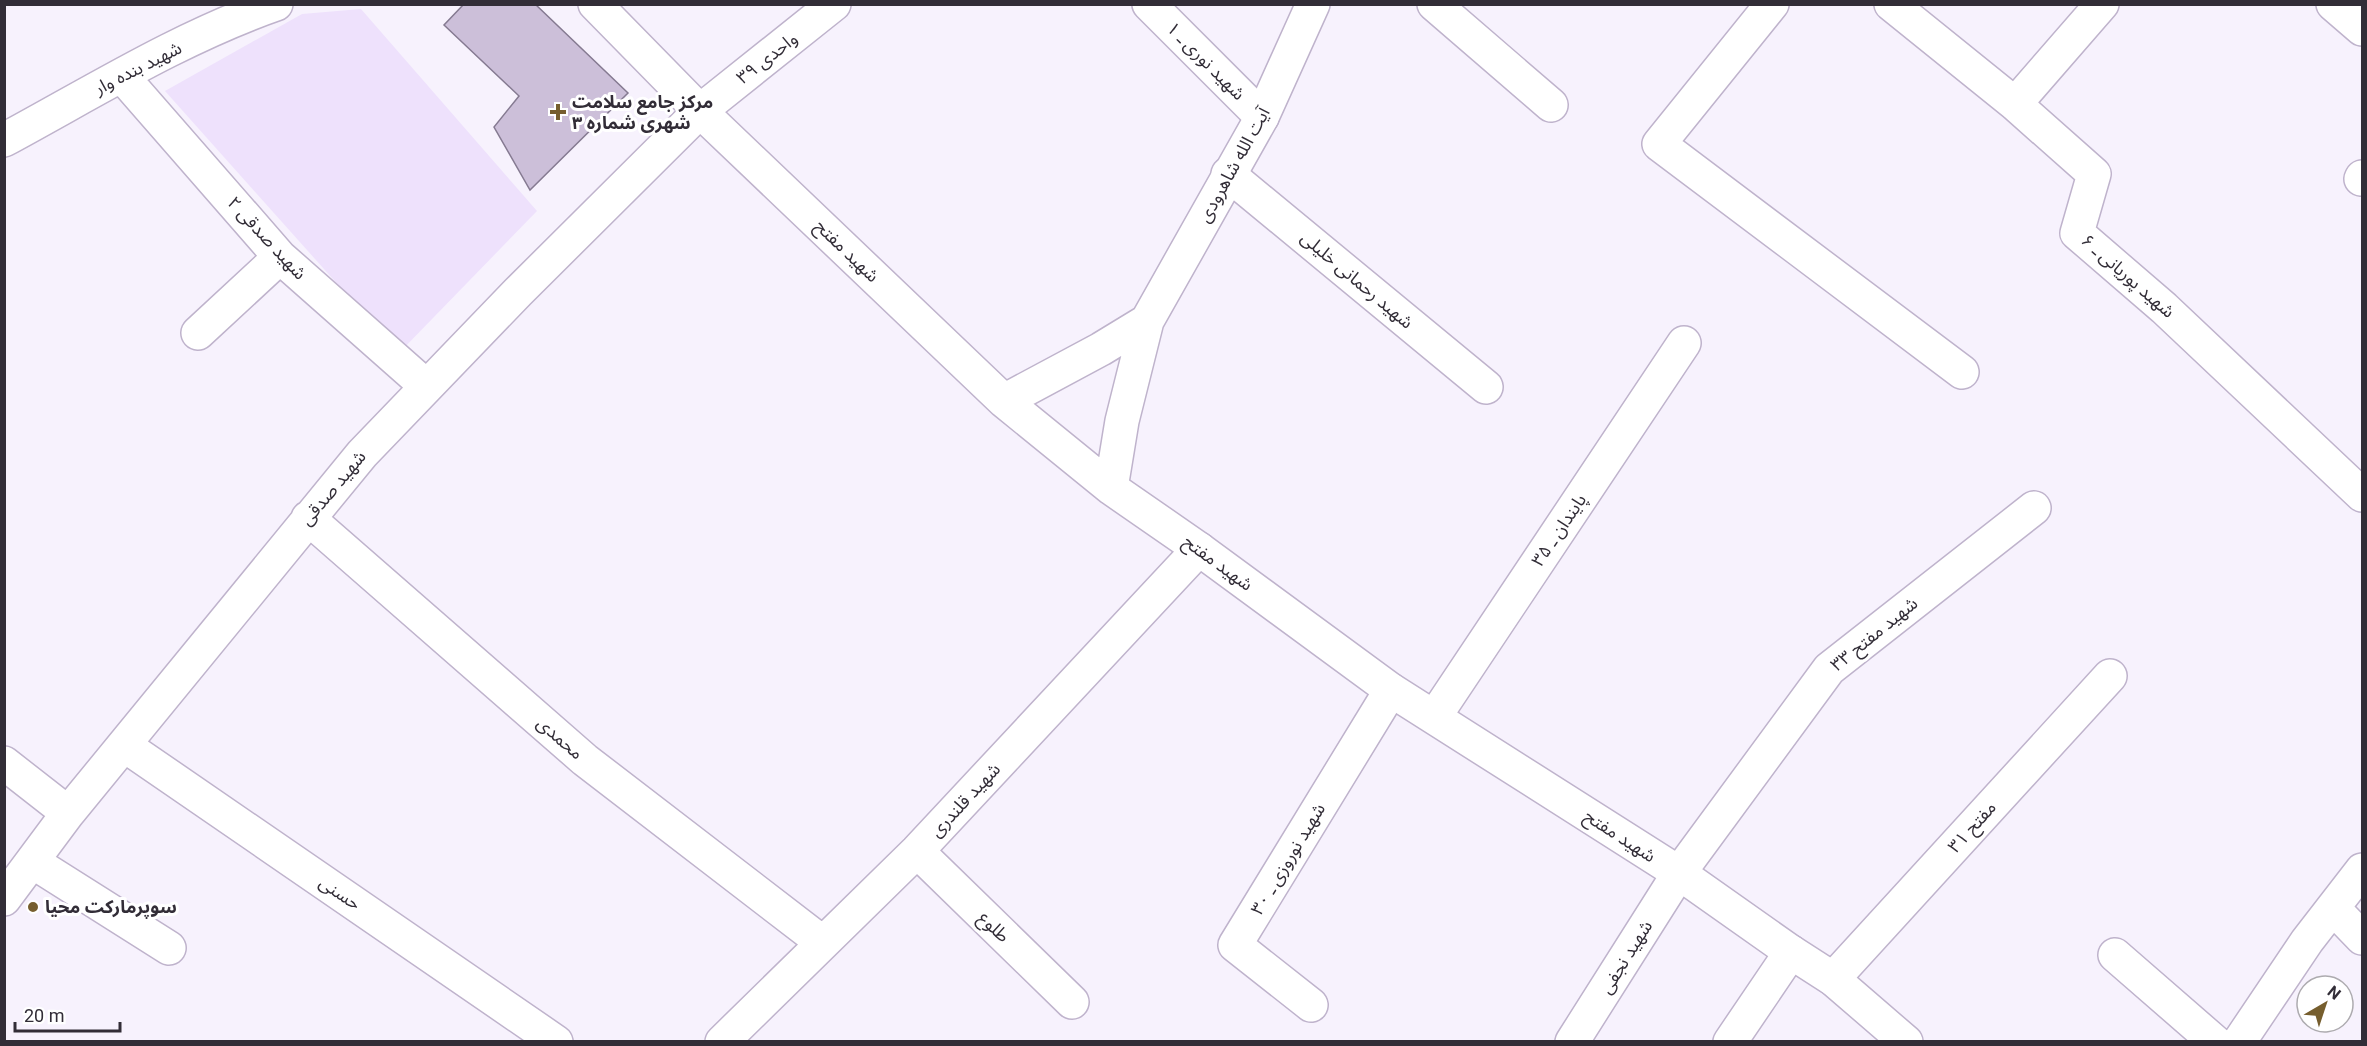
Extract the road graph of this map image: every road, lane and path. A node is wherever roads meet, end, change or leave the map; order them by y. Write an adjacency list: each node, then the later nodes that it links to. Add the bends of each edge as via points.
1 (276, 4): 10 (street, شهید بنده وار, via 240,17)
2 (594, 4): 13 (street, شهید مفتح)
3 (834, 4): 13 (street, واحدی ۳۹)
4 (1149, 4): 14 (street, شهید نوری ـ ۱)
5 (1313, 4): 14 (street, آیت الله شاهرودی)
6 (1434, 4): 12 (street)
7 (1772, 4): 21 (street, via 1659,144)
8 (1891, 4): 11 (street, شهید پوریانی ـ ۶)
9 (2102, 4): 11 (street)
10 (122, 76): 15 (street, شهید بنده وار); 17 (street, شهید صدقی ۲)
11 (2015, 104): 26 (street, شهید پوریانی ـ ۶, via 2094,174 2077,233 2164,308)
12 (1551, 105)
13 (700, 111): 22 (street, شهید صدقی); 24 (street, شهید مفتح)
14 (1262, 117): 16 (street, آیت الله شاهرودی)
15 (4, 140)
16 (1228, 174): 18 (street, آیت الله شاهرودی); 23 (street, شهید رحمانی خلیلی)
17 (280, 256): 19 (street); 22 (street, شهید صدقی ۲)
18 (1147, 321): 24 (street); 25 (street, via 1122,421)
19 (198, 333)
20 (1684, 343): 32 (street, پایندان ـ ۳۵)
21 (1962, 372)
22 (426, 386): 28 (street, شهید صدقی)
23 (1486, 387)
24 (1004, 401): 25 (street, شهید مفتح)
25 (1111, 489): 29 (street, شهید مفتح)
26 (2362, 495)
27 (2034, 508): 39 (street, شهید مفتح ۳۳, via 1829,669)
28 (308, 518): 33 (street, شهید صدقی); 43 (street, محمدی, via 585,760)
29 (1199, 549): 31 (street, شهید مفتح); 36 (street, شهید قلندری)
30 (2110, 676): 47 (street, مفتح ۳۱)
31 (1391, 690): 32 (street, شهید مفتح); 49 (street, شهید نوروزی ـ ۳۰, via 1235,945)
32 (1435, 716): 39 (street, شهید مفتح)
33 (124, 745): 35 (street, شهید صدقی); 50 (street, حسنی)
34 (4, 763): 35 (street)
35 (68, 813): 37 (street, شهید صدقی)
36 (917, 851): 43 (street, شهید قلندری); 48 (street, طلوع)
37 (33, 862): 40 (street, شهید صدقی); 44 (street)
38 (2362, 870): 41 (street)
39 (1679, 873): 45 (street, شهید مفتح); 52 (street, شهید نجفی)
40 (4, 899)
41 (2333, 908): 42 (street); 56 (street)
42 (2362, 938)
43 (823, 943): 51 (street, شهید قلندری)
44 (169, 948)
45 (1791, 952): 47 (street, شهید مفتح); 53 (street)
46 (2115, 955): 55 (street)
47 (1833, 979): 54 (street, شهید مفتح)
48 (1072, 1002)
49 (1311, 1005)
50 (556, 1041)
51 (722, 1041)
52 (1572, 1041)
53 (1730, 1041)
54 (1906, 1041)
55 (2215, 1041)
56 (2239, 1041)

